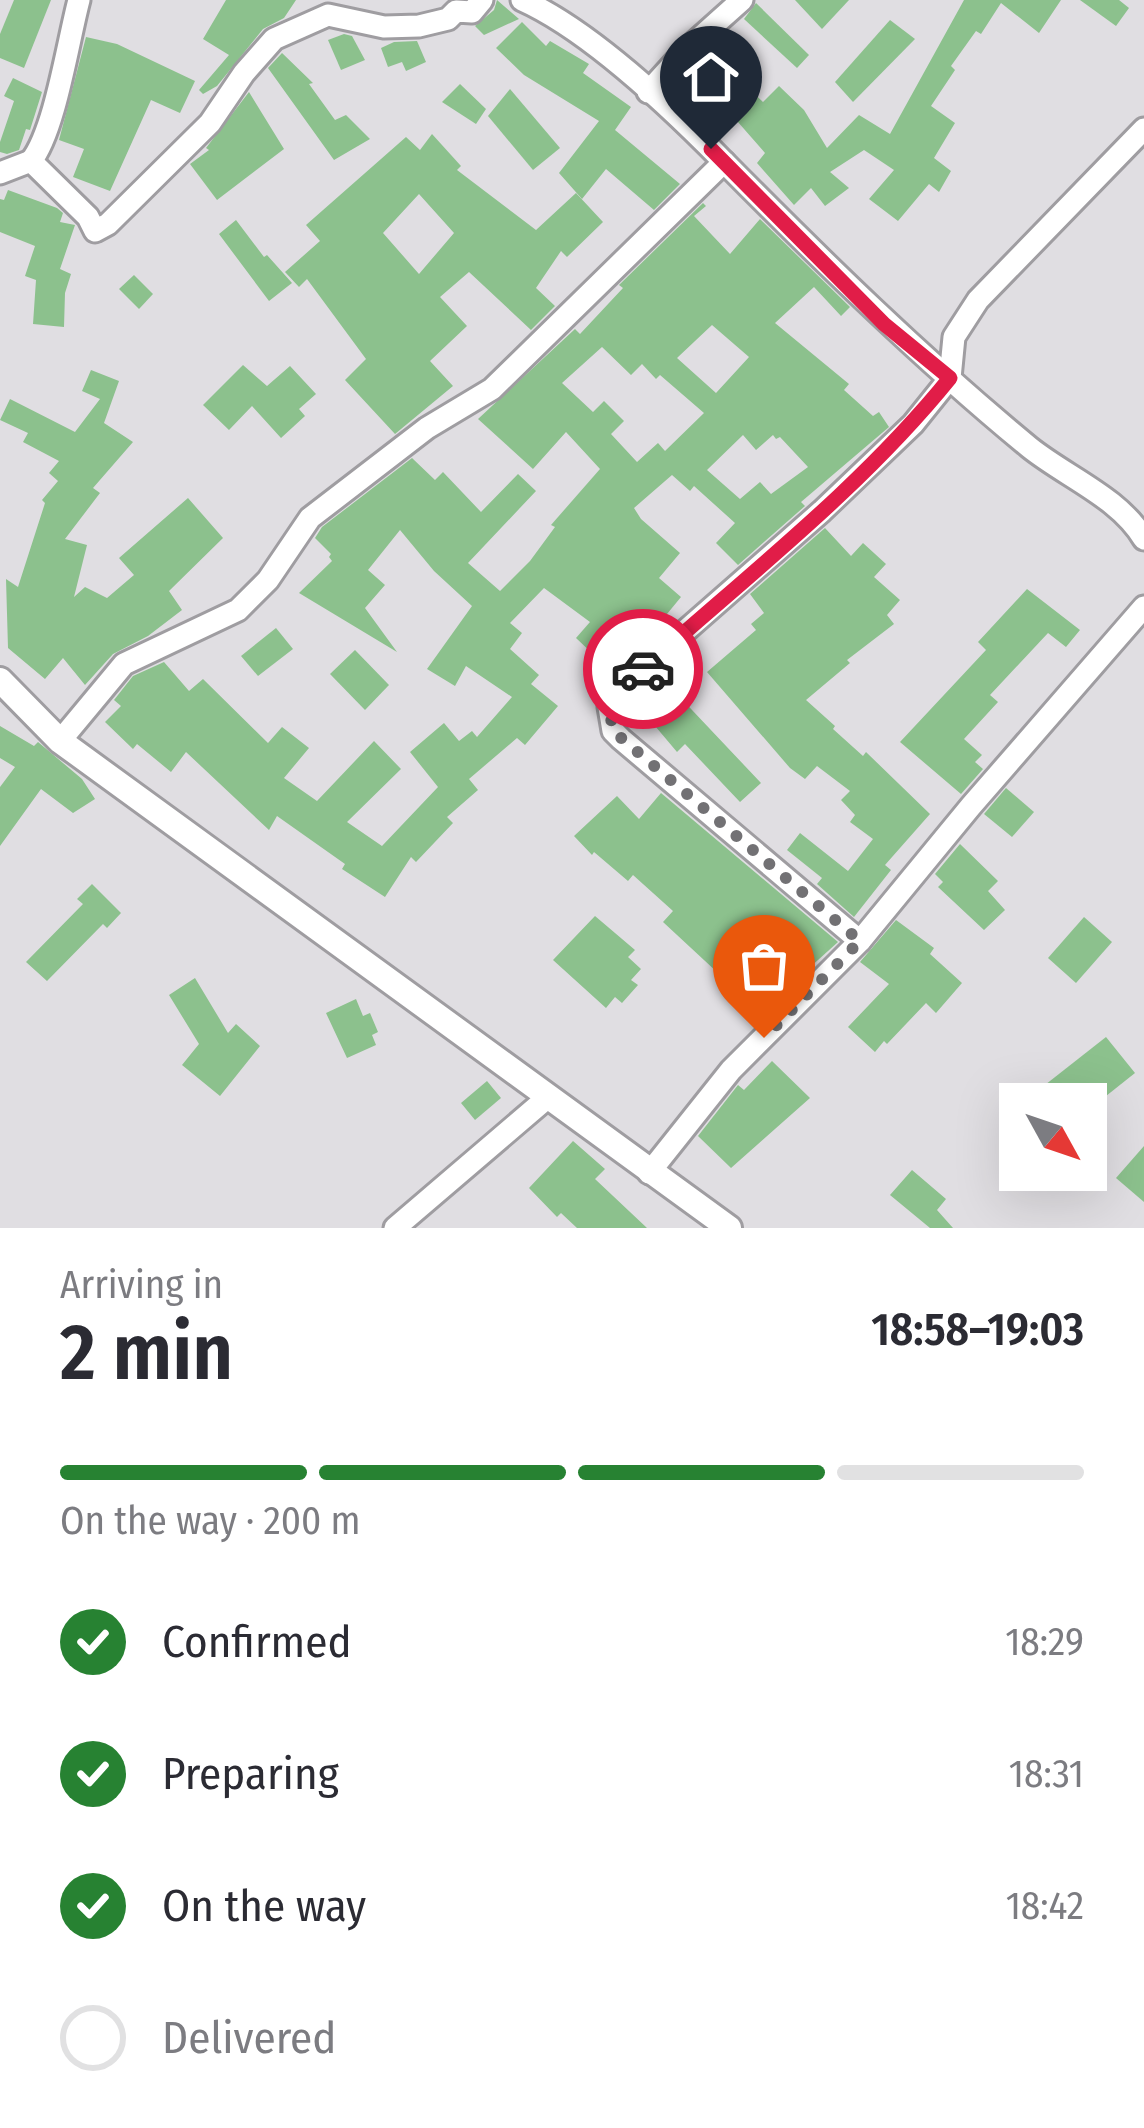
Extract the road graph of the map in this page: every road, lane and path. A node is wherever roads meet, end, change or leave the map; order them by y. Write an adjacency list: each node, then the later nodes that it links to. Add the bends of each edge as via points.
1 (79, 0): 7 (street)
2 (482, 0): 7 (street, via 472,12 418,26 328,15 274,39 210,122 95,231)
3 (522, 0): 5 (street, via 572,29)
4 (742, 0): 5 (street)
5 (648, 92): 8 (street)
6 (1144, 128): 10 (street, via 978,300 954,338)
7 (31, 161): 9 (street)
8 (724, 162): 10 (street, via 884,324); 14 (street, via 492,389 310,518 238,610 124,664)
9 (0, 173)
10 (950, 378): 11 (street, via 1124,513); 15 (street, via 913,424 609,706 621,739)
11 (1144, 538)
12 (1144, 607): 15 (street)
13 (3, 682): 14 (street)
14 (60, 741): 16 (street)
15 (860, 941): 17 (street, via 731,1070)
16 (547, 1098): 17 (street); 18 (street)
17 (650, 1173): 19 (street)
18 (395, 1228)
19 (729, 1228)

